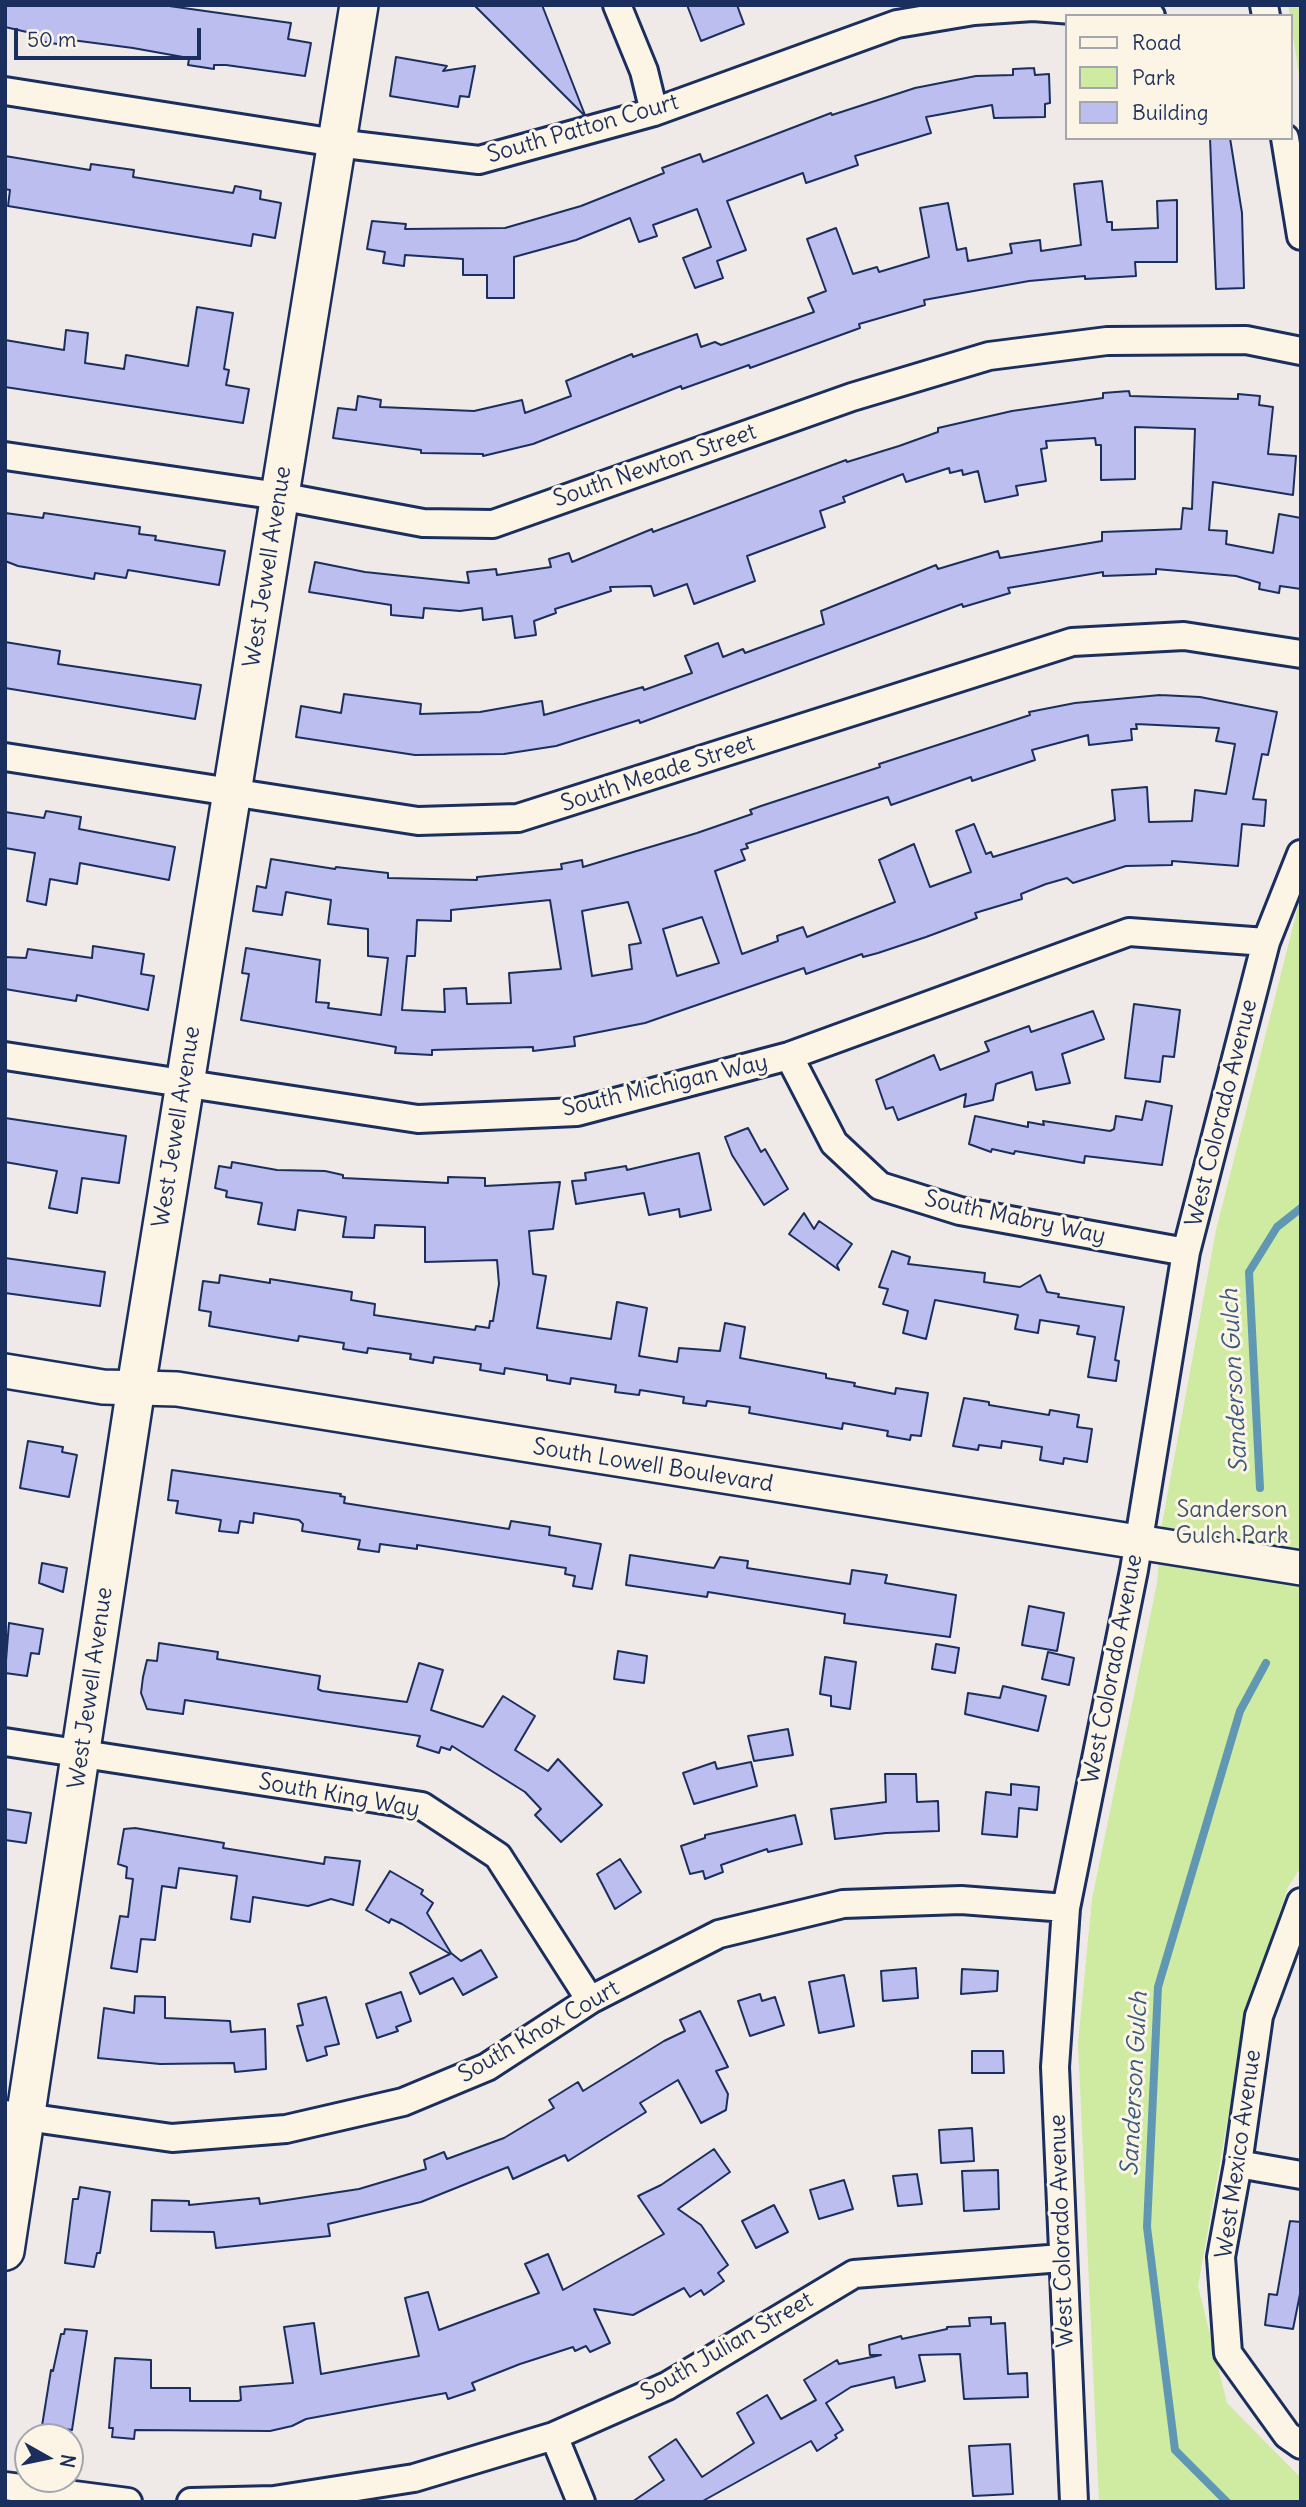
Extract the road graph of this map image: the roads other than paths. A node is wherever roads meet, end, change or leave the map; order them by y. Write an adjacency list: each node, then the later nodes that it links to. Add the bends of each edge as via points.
1 (359, 5): 8 (main road, West Jewell Avenue)
2 (617, 5): 6 (street, via 644,71)
3 (973, 8): 4 (street, South Patton Court); 6 (street, South Patton Court, via 897,24)
4 (1124, 14)
5 (5, 91): 8 (street, South Patton Court)
6 (654, 112): 8 (street, South Patton Court, via 479,160)
7 (1285, 140): 9 (street)
8 (336, 143): 12 (main road, West Jewell Avenue)
9 (1301, 236)
10 (1301, 351): 12 (street, South Newton Street, via 1246,340 1107,341 989,356 852,397 493,524 423,523)
11 (5, 456): 12 (street, South Newton Street)
12 (279, 496): 15 (main road, West Jewell Avenue)
13 (1301, 654): 15 (street, South Meade Street, via 1184,636 1072,642 519,818 418,821)
14 (5, 757): 15 (street, South Meade Street)
15 (233, 792): 20 (main road, West Jewell Avenue)
16 (1301, 854): 17 (street, West Colorado Avenue)
17 (1266, 942): 19 (street, South Michigan Way, via 1129,932); 21 (street, West Colorado Avenue)
18 (5, 1056): 20 (street, South Michigan Way)
19 (789, 1056): 20 (street, South Michigan Way, via 577,1112 418,1119); 21 (street, South Mabry Way, via 834,1143 880,1186 960,1211)
20 (184, 1085): 23 (main road, West Jewell Avenue)
21 (1186, 1252): 24 (street, West Colorado Avenue)
22 (5, 1371): 23 (street, South Lowell Boulevard, via 103,1387)
23 (136, 1387): 24 (street, South Lowell Boulevard, via 191,1391); 27 (main road, West Jewell Avenue)
24 (1138, 1543): 25 (street, South Lowell Boulevard); 29 (street, West Colorado Avenue)
25 (1301, 1568)
26 (5, 1742): 27 (street, South King Way)
27 (82, 1754): 30 (street, South King Way, via 422,1806 498,1856); 31 (main road, West Jewell Avenue)
28 (1301, 1902): 32 (street, West Mexico Avenue, via 1259,2016)
29 (1066, 1908): 30 (street, South Knox Court, via 961,1900 843,1904 719,1934); 35 (street, West Colorado Avenue, via 1055,2067)
30 (590, 2000): 31 (street, South Knox Court, via 487,2067 403,2102 286,2129 172,2137)
31 (15, 2115): 34 (main road, West Jewell Avenue)
32 (1238, 2164): 33 (street); 37 (street, West Mexico Avenue, via 1221,2257 1228,2353)
33 (1301, 2175)
34 (5, 2251)
35 (1062, 2258): 36 (street, South Julian Street, via 854,2274 667,2386); 42 (street, West Colorado Avenue)
36 (554, 2436): 40 (street, South Julian Street, via 414,2477 274,2500); 41 (street)
37 (1294, 2440)
38 (5, 2486): 39 (street)
39 (128, 2502)
40 (191, 2502)
41 (581, 2502)
42 (1074, 2502)

